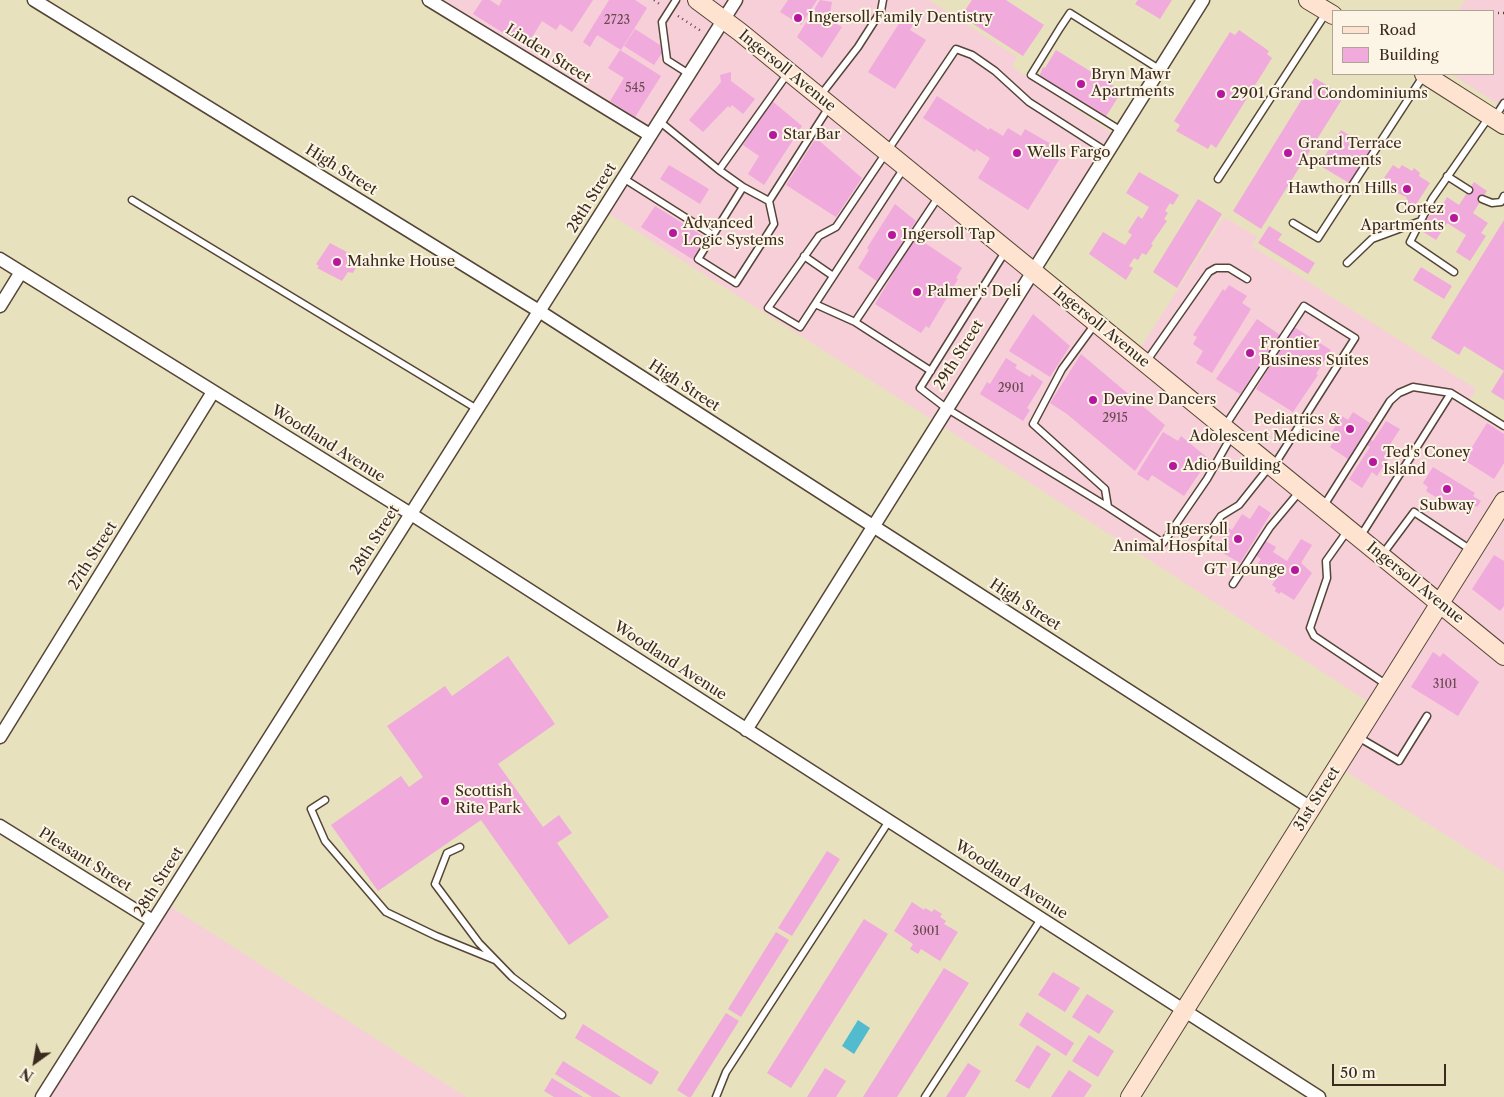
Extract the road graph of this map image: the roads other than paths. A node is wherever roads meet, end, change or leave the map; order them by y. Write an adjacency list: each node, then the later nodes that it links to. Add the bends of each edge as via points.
1 (34, 0): 50 (street, High Street)
2 (429, 0): 21 (street, Linden Street)
3 (676, 0): 13 (lane, via 662,22 667,60)
4 (697, 0): 10 (main road, Ingersoll Avenue)
5 (736, 0): 10 (street, 28th Street)
6 (883, 0): 16 (lane, via 882,10)
7 (1203, 0): 11 (street, 29th Street)
8 (1308, 0): 9 (main road)
9 (1330, 14): 28 (lane)
10 (724, 19): 12 (main road, Ingersoll Avenue); 13 (street, 28th Street)
11 (1159, 69): 20 (street, 29th Street); 20 (lane, via 1070,14 1060,28 1031,75)
12 (788, 72): 16 (main road, Ingersoll Avenue); 25 (lane)
13 (688, 74): 19 (street, 28th Street)
14 (1423, 75): 37 (lane, via 1318,238)
15 (1426, 75): 18 (main road)
16 (825, 102): 22 (main road, Ingersoll Avenue); 35 (lane)
17 (1504, 103): 18 (lane)
18 (1496, 119): 26 (lane)
19 (659, 120): 21 (street, 28th Street); 25 (lane)
20 (1120, 130): 23 (street, 29th Street)
21 (650, 135): 27 (street, 28th Street)
22 (886, 152): 23 (lane, via 956,49 995,71 1029,102); 24 (main road, Ingersoll Avenue); 40 (lane, via 836,227 818,236)
23 (1107, 152): 43 (street, 29th Street)
24 (905, 167): 31 (main road, Ingersoll Avenue); 46 (lane)
25 (719, 170): 29 (lane)
26 (1447, 176): 30 (lane); 36 (lane)
27 (623, 178): 38 (lane); 50 (street, 28th Street)
28 (1218, 179)
29 (743, 187): 35 (lane); 38 (lane)
30 (1469, 190)
31 (940, 195): 39 (main road, Ingersoll Avenue); 51 (lane)
32 (1504, 196): 33 (lane, via 1501,202 1492,203)
33 (1482, 198)
34 (132, 200): 58 (lane)
35 (769, 201): 38 (lane, via 774,224 736,283 698,259)
36 (1418, 222): 42 (lane, via 1372,239); 45 (lane, via 1410,242)
37 (1294, 223)
38 (713, 235)
39 (1006, 250): 43 (main road, Ingersoll Avenue); 54 (lane)
40 (804, 256): 46 (lane); 48 (lane, via 768,308 800,327)
41 (0, 259): 44 (street, Woodland Avenue)
42 (1347, 263)
43 (1032, 270): 52 (main road, Ingersoll Avenue); 57 (street, 29th Street)
44 (21, 272): 49 (street); 55 (street, Woodland Avenue)
45 (1454, 272)
46 (834, 276): 48 (lane)
47 (1247, 279): 53 (lane, via 1229,268 1216,268 1209,272)
48 (815, 304): 51 (lane)
49 (0, 306)
50 (539, 312): 58 (street, 28th Street); 67 (street, High Street)
51 (855, 322): 54 (lane)
52 (1096, 323): 53 (main road, Ingersoll Avenue); 64 (lane, via 1062,369 1033,424 1105,489)
53 (1146, 363): 60 (main road, Ingersoll Avenue)
54 (931, 370): 57 (lane, via 920,388)
55 (213, 392): 66 (street, Woodland Avenue); 79 (street, 27th Street)
56 (1450, 393): 59 (lane); 65 (lane, via 1413,387 1390,401); 68 (lane)
57 (946, 408): 64 (lane); 67 (street, 29th Street)
58 (477, 409): 66 (street, 28th Street)
59 (1504, 426)
60 (1228, 431): 61 (main road, Ingersoll Avenue); 61 (lane, via 1304,306 1355,338); 64 (lane, via 1207,479 1163,543)
61 (1272, 466): 62 (main road, Ingersoll Avenue); 69 (lane, via 1239,505 1221,516)
62 (1300, 490): 65 (main road, Ingersoll Avenue); 72 (lane, via 1270,527)
63 (1504, 501): 70 (main road, 31st Street)
64 (1108, 507)
65 (1322, 508): 68 (main road, Ingersoll Avenue)
66 (411, 514): 77 (street, Woodland Avenue); 86 (street, 28th Street)
67 (873, 526): 77 (street, 29th Street); 81 (street, High Street)
68 (1354, 533): 71 (main road, Ingersoll Avenue); 75 (lane, via 1326,560 1327,578 1310,628 1314,636)
69 (1202, 543)
70 (1472, 551): 71 (lane, via 1414,512); 73 (main road, 31st Street)
71 (1382, 556): 73 (main road, Ingersoll Avenue)
72 (1233, 584)
73 (1440, 603): 74 (main road, Ingersoll Avenue); 75 (main road, 31st Street)
74 (1504, 656)
75 (1388, 685): 78 (main road, 31st Street)
76 (1427, 716): 78 (lane, via 1399,761)
77 (746, 730): 82 (street, Woodland Avenue)
78 (1356, 736): 81 (main road, 31st Street)
79 (0, 737)
80 (325, 800): 87 (lane, via 311,809 325,841 386,912)
81 (1311, 808): 88 (main road, 31st Street)
82 (889, 821): 85 (street, Woodland Avenue); 90 (lane, via 731,1064)
83 (0, 826): 86 (street, Pleasant Street)
84 (460, 847): 87 (lane, via 447,853 435,884 479,943)
85 (1041, 919): 88 (street, Woodland Avenue); 92 (lane)
86 (153, 921): 91 (street, 28th Street)
87 (496, 960): 89 (lane, via 512,977)
88 (1184, 1011): 93 (main road, 31st Street); 94 (street, Woodland Avenue)
89 (562, 1015)
90 (715, 1096)
91 (42, 1097)
92 (925, 1097)
93 (1130, 1097)
94 (1319, 1097)

